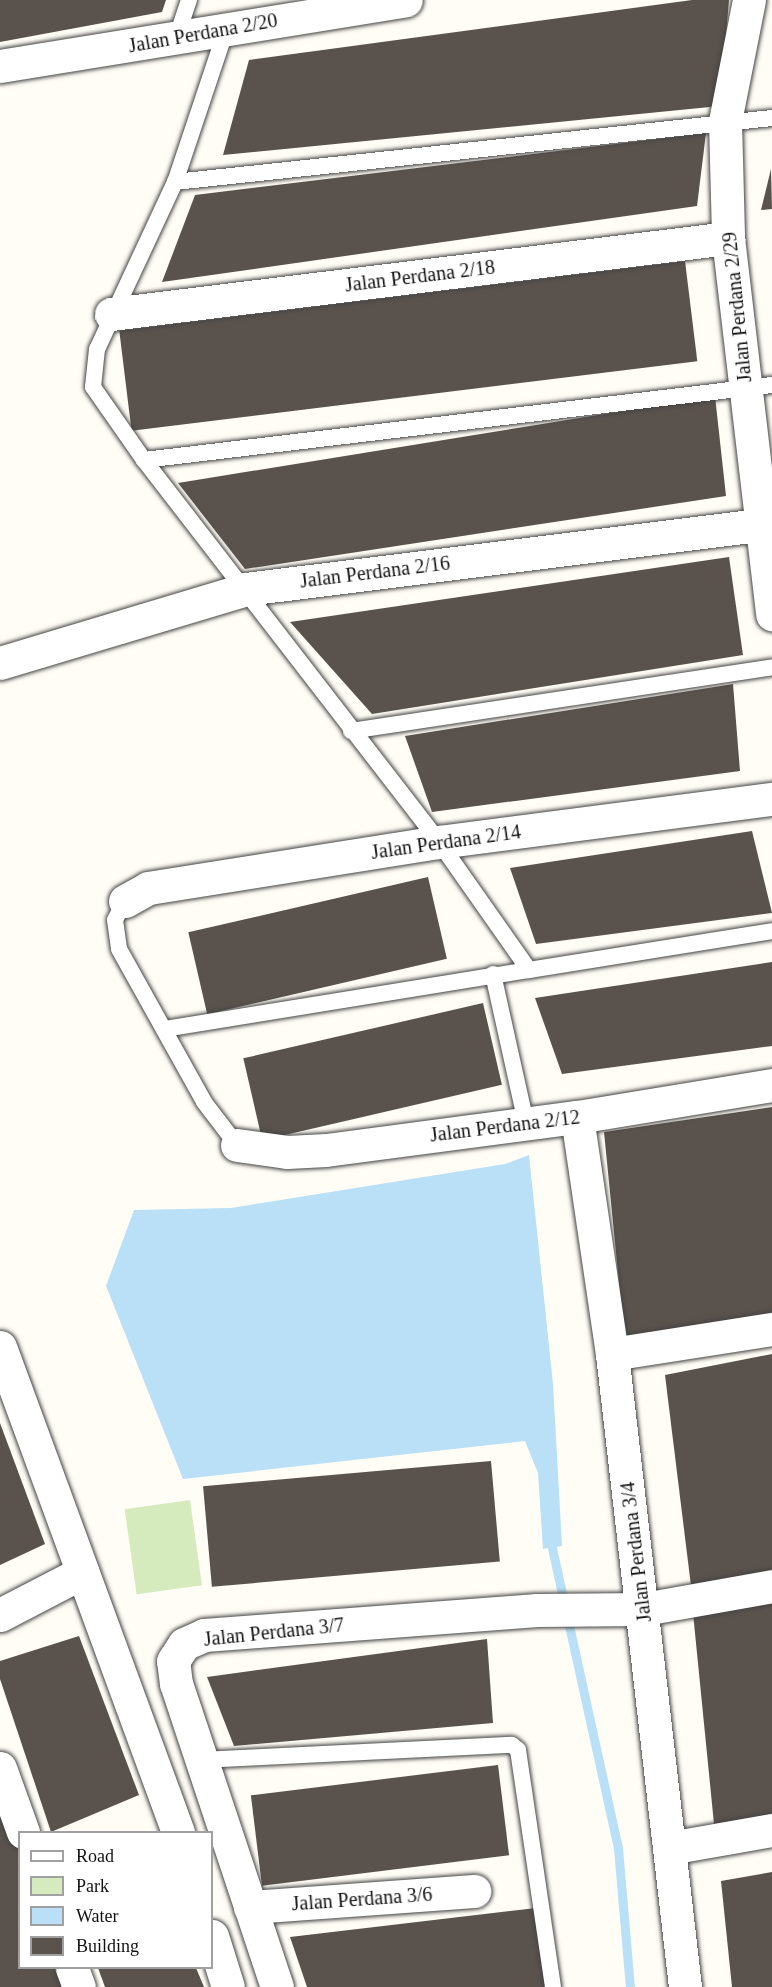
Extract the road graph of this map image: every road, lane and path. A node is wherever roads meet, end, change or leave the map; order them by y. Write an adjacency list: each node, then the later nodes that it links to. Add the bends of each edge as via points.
1 (189, 0): 5 (lane)
2 (406, 0): 4 (street, Jalan Perdana 2/20)
3 (749, 0): 8 (street, Jalan Perdana 2/29)
4 (227, 27): 5 (street, Jalan Perdana 2/20); 9 (lane)
5 (176, 39): 6 (street, Jalan Perdana 2/20)
6 (0, 66)
7 (772, 118): 8 (lane)
8 (725, 121): 9 (lane); 10 (street, Jalan Perdana 2/29)
9 (175, 182): 11 (lane)
10 (728, 238): 11 (street, Jalan Perdana 2/18); 12 (street, Jalan Perdana 2/29)
11 (111, 314): 13 (lane, via 97,349 93,387)
12 (758, 386): 13 (lane); 14 (street, Jalan Perdana 2/29)
13 (144, 460): 15 (lane)
14 (759, 525): 15 (street, Jalan Perdana 2/16); 16 (street, Jalan Perdana 2/29)
15 (246, 589): 17 (street, Jalan Perdana 2/16); 19 (lane)
16 (772, 614)
17 (0, 663)
18 (772, 667): 19 (lane)
19 (351, 731): 21 (lane)
20 (772, 799): 21 (street, Jalan Perdana 2/14)
21 (439, 842): 22 (street, Jalan Perdana 2/14, via 148,888); 24 (lane)
22 (124, 902): 26 (lane, via 115,920 119,949)
23 (772, 931): 24 (lane)
24 (530, 970): 25 (lane)
25 (493, 975): 26 (lane); 29 (lane)
26 (165, 1029): 30 (lane, via 204,1102)
27 (772, 1085): 28 (street, Jalan Perdana 2/12)
28 (577, 1118): 29 (street, Jalan Perdana 2/12); 33 (street, Jalan Perdana 3/4)
29 (526, 1123): 30 (street, Jalan Perdana 2/12, via 326,1150 287,1152)
30 (237, 1145)
31 (772, 1329): 33 (street)
32 (0, 1347): 34 (street)
33 (612, 1354): 36 (street, Jalan Perdana 3/4)
34 (83, 1572): 37 (street); 40 (street)
35 (772, 1586): 36 (street, Jalan Perdana 3/7)
36 (643, 1608): 38 (street, Jalan Perdana 3/7, via 537,1610 204,1635 184,1644 172,1661); 43 (street, Jalan Perdana 3/4)
37 (0, 1615)
38 (201, 1760): 45 (street, Jalan Perdana 3/7); 51 (lane, via 512,1745 518,1750)
39 (0, 1768): 42 (street)
40 (168, 1829)
41 (772, 1830): 43 (street)
42 (22, 1831)
43 (670, 1848): 52 (street, Jalan Perdana 3/4)
44 (474, 1891): 45 (street, Jalan Perdana 3/6)
45 (250, 1907): 50 (street, Jalan Perdana 3/7)
46 (213, 1939): 49 (street)
47 (72, 1969): 48 (street)
48 (79, 1987)
49 (228, 1987)
50 (277, 1987)
51 (553, 1987)
52 (685, 1987)

